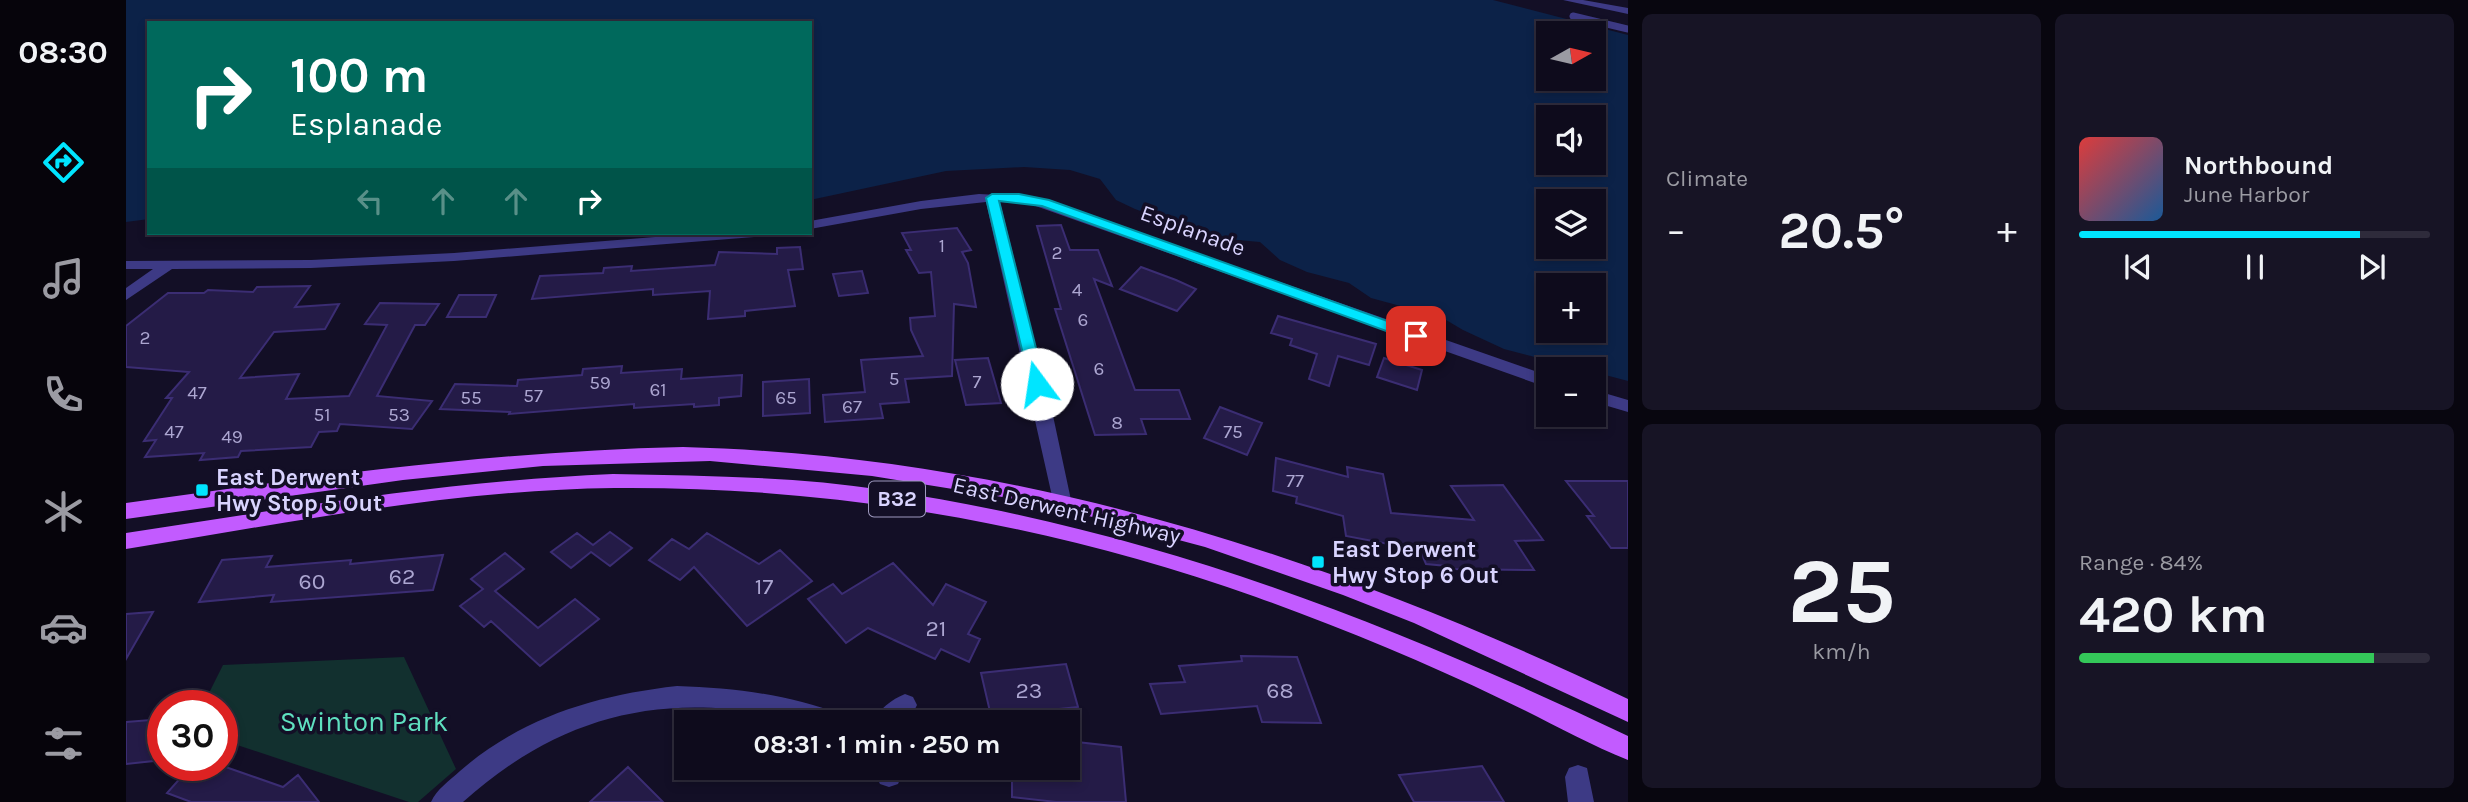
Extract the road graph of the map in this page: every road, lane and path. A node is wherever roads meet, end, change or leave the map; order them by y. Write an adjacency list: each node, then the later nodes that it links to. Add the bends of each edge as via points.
1 (1568, 0): 2 (street)
2 (1627, 10)
3 (1573, 16): 4 (lane)
4 (1628, 29)
5 (992, 198): 6 (street, Esplanade); 11 (street, Esplanade, via 1045,203); 14 (street)
6 (812, 225)
7 (729, 235): 9 (street, via 454,257)
8 (126, 265): 9 (street)
9 (167, 266): 10 (street)
10 (126, 295)
11 (1536, 377)
12 (1606, 400): 13 (street)
13 (1628, 406)
14 (1061, 500): 15 (main road, East Derwent Highway / B32, via 807,460 687,454 513,460); 20 (main road, East Derwent Highway / B32, via 1346,588 1461,634)
15 (126, 511)
16 (126, 541): 21 (main road, East Derwent Highway / B32, via 406,498 524,485 680,481 864,495 1037,524 1229,578 1447,661)
17 (905, 705): 19 (street)
18 (796, 710): 22 (street, via 681,696 613,704 549,726 515,745)
19 (899, 710)
20 (1628, 711)
21 (1628, 748)
22 (444, 802)

